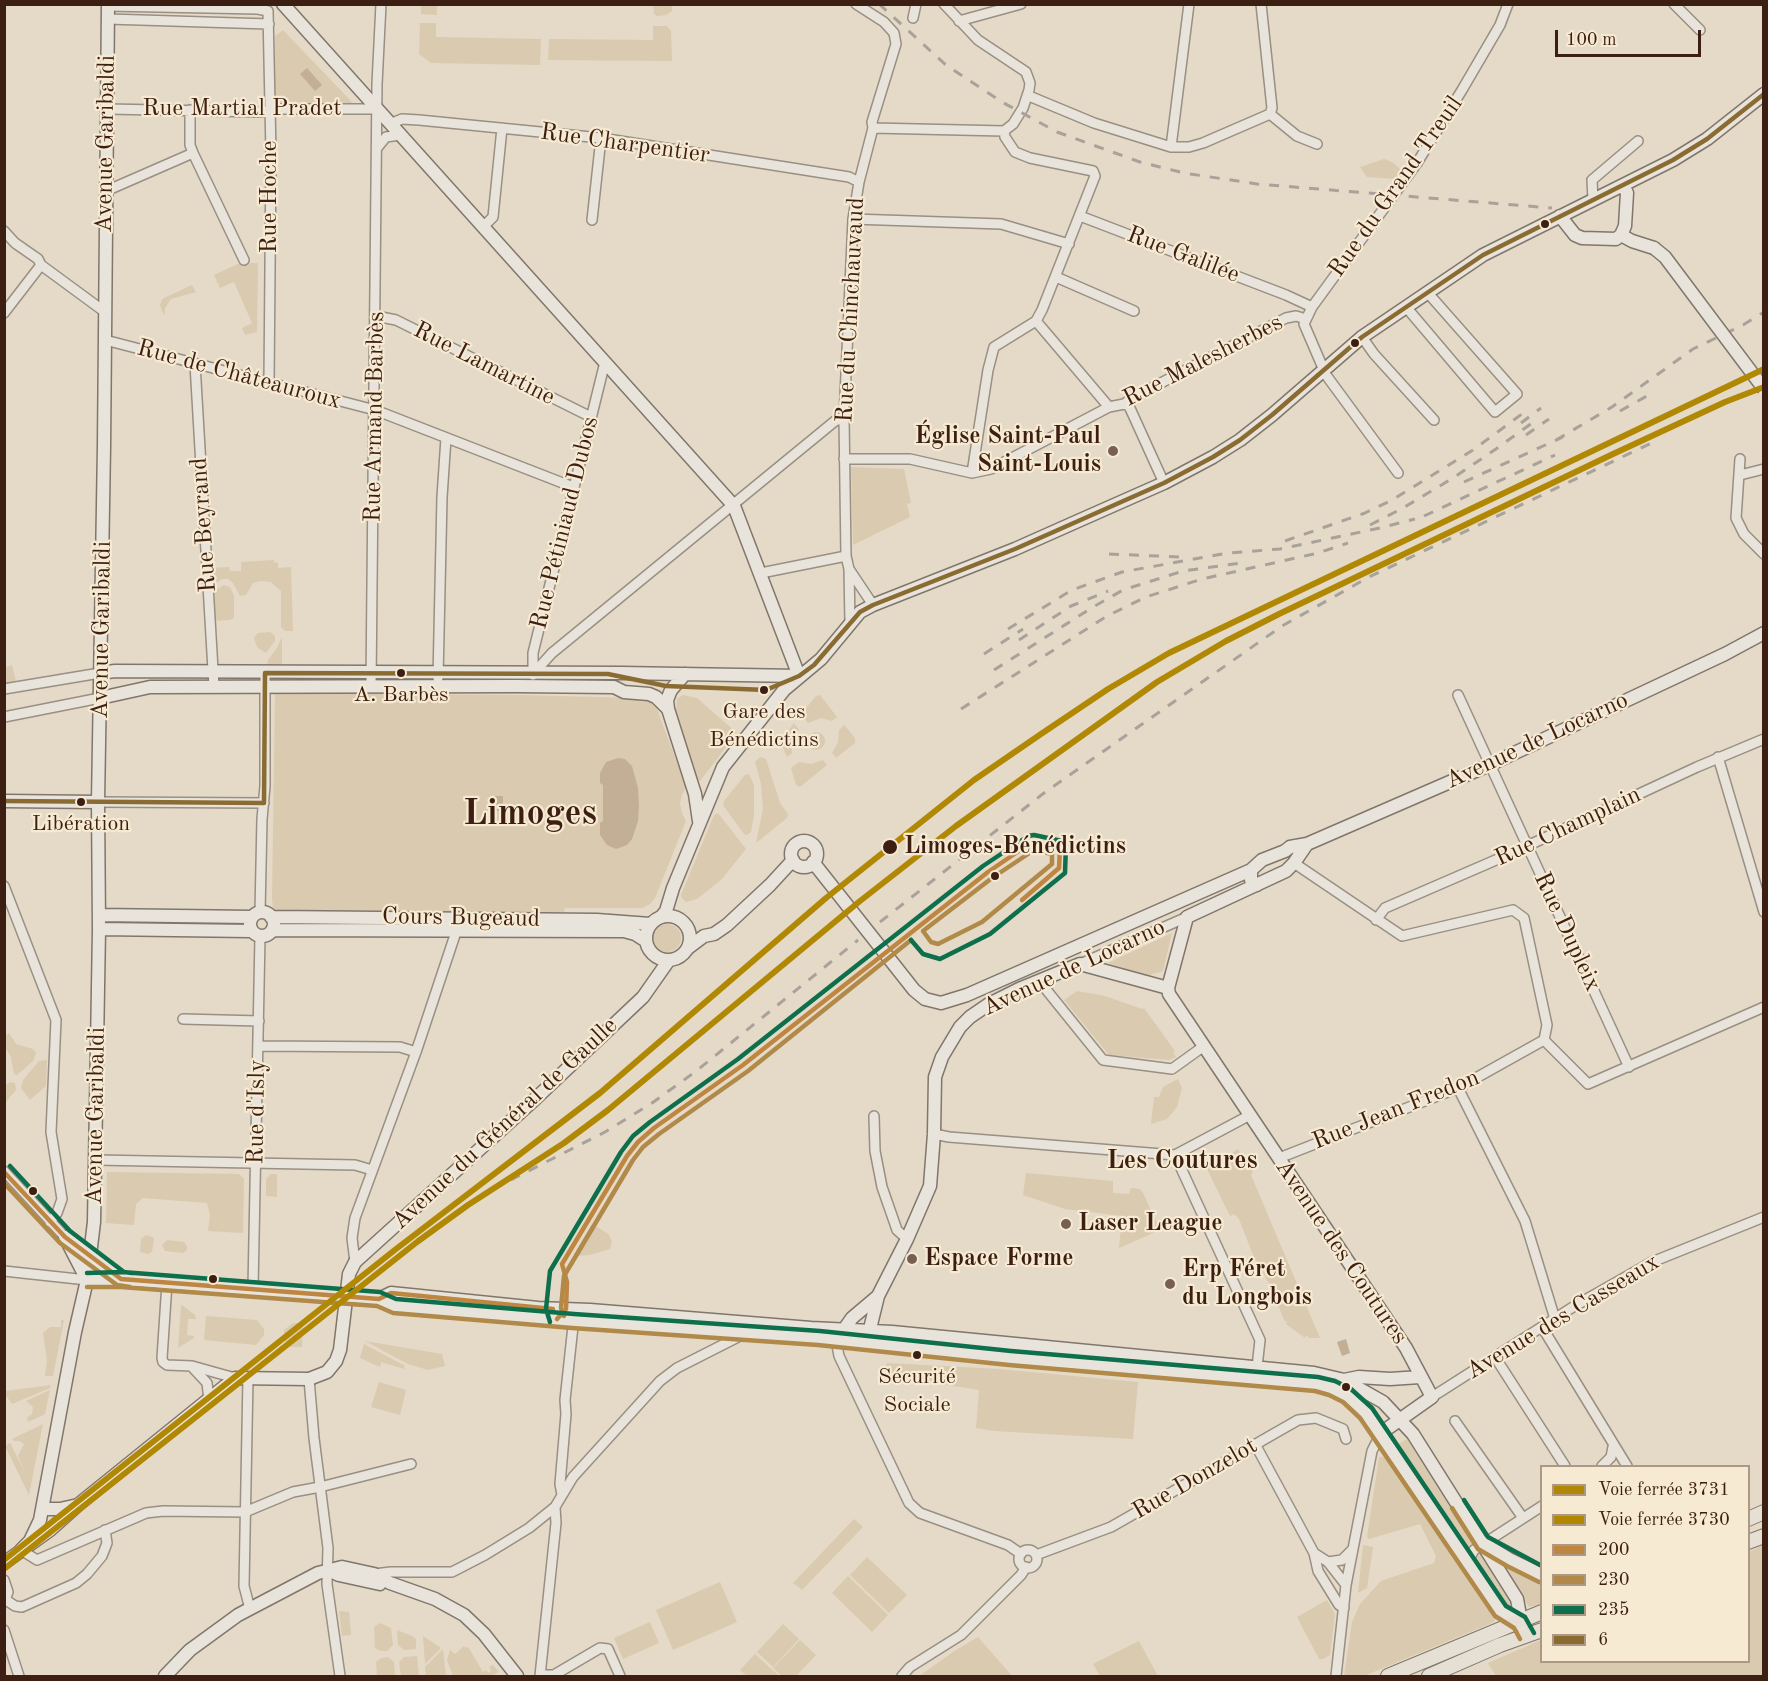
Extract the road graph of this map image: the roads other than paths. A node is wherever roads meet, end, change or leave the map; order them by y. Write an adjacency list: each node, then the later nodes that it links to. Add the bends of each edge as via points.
1 (283, 4): 21 (street)
2 (381, 4): 21 (street, Rue Armand Barbès)
3 (856, 4): 27 (street, Rue du Chinchauvaud, via 889,27 896,38)
4 (916, 4): 13 (street)
5 (944, 4): 15 (street)
6 (1021, 4): 15 (street)
7 (1189, 4): 33 (street)
8 (1261, 4): 24 (street)
9 (1508, 4): 53 (street, Rue du Grand Treuil, via 1500,25 1406,180)
10 (1674, 4): 17 (street)
11 (108, 5): 12 (street); 14 (street, Avenue Garibaldi)
12 (270, 8): 16 (street, Rue Hoche)
13 (913, 18)
14 (108, 20): 16 (street); 20 (street, Avenue Garibaldi)
15 (959, 21): 18 (street, via 986,46 1026,72)
16 (269, 24): 23 (street, Rue Hoche)
17 (1700, 30)
18 (1029, 96): 28 (street); 33 (street, via 1095,123)
19 (1762, 97): 37 (street, via 1707,139)
20 (107, 109): 22 (street, Rue Martial Pradet); 38 (street, Avenue Garibaldi)
21 (378, 109): 23 (street, Rue Martial Pradet); 25 (street); 34 (street, Rue Armand Barbès)
22 (190, 110): 23 (street, Rue Martial Pradet); 35 (street)
23 (270, 110): 67 (street, Rue Hoche)
24 (1270, 114): 32 (street, via 1297,136); 33 (street, via 1196,146)
25 (390, 124): 26 (street, Rue Charpentier, via 402,119); 29 (street)
26 (502, 128): 30 (street, Rue Charpentier); 44 (street, via 493,217)
27 (873, 128): 28 (street); 36 (street, Rue du Chinchauvaud)
28 (1004, 131): 40 (street, via 1016,152 1093,171 1095,176)
29 (400, 135): 34 (street, via 386,137); 44 (street)
30 (601, 138): 36 (street, Rue Charpentier, via 849,177); 43 (street)
31 (1638, 141): 39 (street, via 1592,180)
32 (1317, 144)
33 (1171, 147)
34 (377, 148): 58 (street, Rue Armand Barbès)
35 (193, 153): 38 (street); 48 (street)
36 (859, 182): 42 (street, Rue du Chinchauvaud)
37 (1623, 184): 39 (street); 46 (street, via 1627,193)
38 (106, 191): 56 (street, Avenue Garibaldi)
39 (1593, 200): 41 (street)
40 (1080, 216): 47 (street); 52 (street, Rue Galilée)
41 (1560, 216): 46 (street, via 1569,230 1582,237 1611,240); 51 (street, via 1483,255)
42 (853, 219): 47 (street, via 1001,224); 73 (street, Rue du Chinchauvaud)
43 (592, 220)
44 (483, 227): 64 (street)
45 (4, 231): 49 (street)
46 (1621, 235): 68 (street, bridge, via 1654,248 1665,257)
47 (1068, 244): 50 (street)
48 (244, 260)
49 (41, 265): 56 (street); 57 (street)
50 (1056, 277): 55 (street); 61 (street)
51 (1427, 292): 54 (street); 54 (street, via 1516,394 1495,412)
52 (1286, 295): 53 (street, Rue Galilée); 59 (street)
53 (1312, 307): 60 (street, Rue du Grand Treuil)
54 (1406, 307): 62 (street)
55 (1134, 311)
56 (105, 312): 63 (street, Avenue Garibaldi)
57 (4, 313)
58 (376, 316): 71 (street, Rue Armand Barbès); 72 (street, Rue Lamartine, via 396,320)
59 (1296, 316): 60 (street, Rue Malesherbes); 69 (street, Rue Malesherbes)
60 (1306, 319): 66 (street, via 1305,330)
61 (1036, 321): 70 (street); 79 (street, via 994,347)
62 (1362, 337): 66 (street); 74 (street)
63 (105, 340): 65 (street, Rue de Châteauroux); 92 (street, Avenue Garibaldi)
64 (605, 362): 72 (street, Rue Pétiniaud Dubos); 84 (street)
65 (195, 363): 67 (street, Rue de Châteauroux); 93 (street, Rue Beyrand)
66 (1323, 369): 80 (street); 82 (street, via 1240,440)
67 (269, 382): 71 (street, Rue de Châteauroux)
68 (1764, 389)
69 (1124, 404): 70 (street, Rue Malesherbes); 82 (street, via 1129,406)
70 (1109, 407): 79 (street, Rue Malesherbes, via 992,469)
71 (375, 410): 75 (street, Rue de Châteauroux); 97 (street, Rue Armand Barbès)
72 (591, 417): 83 (street, Rue Pétiniaud Dubos)
73 (844, 418): 76 (street, Rue du Chinchauvaud); 84 (street, via 835,421)
74 (1434, 420)
75 (446, 438): 83 (street, Rue de Châteauroux); 98 (street)
76 (844, 459): 79 (street, via 910,459); 86 (street, Rue du Chinchauvaud)
77 (1740, 459): 81 (street)
78 (1764, 469): 81 (street)
79 (972, 473)
80 (1398, 473)
81 (1740, 475): 85 (street, via 1736,518 1744,534)
82 (1164, 483): 89 (street, via 1015,549)
83 (573, 487): 99 (street, Rue Pétiniaud Dubos, via 533,653)
84 (734, 506): 88 (street); 99 (street, via 552,653)
85 (1764, 554)
86 (846, 556): 87 (street, Rue du Chinchauvaud); 88 (street)
87 (849, 569): 89 (street, Rue du Chinchauvaud); 90 (street, Rue du Chinchauvaud)
88 (761, 573): 96 (street)
89 (873, 605): 90 (street)
90 (850, 623): 96 (street, via 821,659)
91 (1764, 633): 109 (street, Avenue de Locarno)
92 (100, 673): 93 (street); 102 (street); 104 (street, Avenue Garibaldi)
93 (214, 673): 94 (street); 101 (street, Rue Beyrand)
94 (265, 673): 97 (street); 100 (street)
95 (685, 674): 96 (street); 99 (street); 105 (street, via 671,690)
96 (799, 676): 113 (street, via 723,767)
97 (372, 680): 98 (street); 100 (street)
98 (437, 680): 99 (street)
99 (533, 680): 105 (street, via 649,694)
100 (265, 686): 101 (street); 112 (street)
101 (214, 687): 104 (street, via 150,687)
102 (4, 689)
103 (1458, 695): 109 (street, Rue Dupleix)
104 (100, 698): 106 (street); 111 (street, Avenue Garibaldi)
105 (668, 709): 113 (street, via 695,794)
106 (4, 717)
107 (1764, 739): 108 (street, Rue Champlain)
108 (1718, 758): 115 (street, Rue Champlain); 124 (street)
109 (1489, 765): 114 (street, Avenue de Locarno); 115 (street, Rue Dupleix)
110 (4, 801): 111 (street)
111 (98, 802): 112 (street); 125 (street, Avenue Garibaldi)
112 (264, 803): 126 (street)
113 (699, 820): 120 (street)
114 (1307, 844): 116 (street, Avenue de Locarno); 119 (street)
115 (1527, 847): 131 (street, Rue Champlain, via 1385,908); 153 (street, Rue Dupleix)
116 (1285, 851): 119 (street); 121 (street, Avenue de Locarno, via 1262,860)
117 (793, 860): 118 (street, via 802,867); 118 (street, via 793,847 807,842 816,849); 137 (street, via 727,925)
118 (813, 862): 121 (street, Avenue de Locarno, via 919,995 941,1003)
119 (1294, 863): 122 (street, Avenue de Locarno); 131 (street)
120 (682, 867): 129 (street); 130 (street, via 666,910)
121 (1251, 870): 122 (street, via 1251,880)
122 (1257, 885): 127 (street, Avenue de Locarno)
123 (4, 886): 165 (street, via 56,1020 51,1132 62,1199)
124 (1764, 912)
125 (99, 915): 126 (street, Cours Bugeaud); 132 (street, Avenue Garibaldi)
126 (261, 915): 128 (street, Cours Bugeaud); 133 (street, via 274,923); 136 (street, via 249,924)
127 (1187, 917): 142 (street, Avenue de Locarno); 145 (street)
128 (458, 918): 130 (street, Cours Bugeaud); 134 (street, via 452,925)
129 (678, 919): 130 (street, via 668,916); 135 (street)
130 (656, 920): 138 (street, via 647,930)
131 (1376, 920): 149 (street, via 1402,936 1513,910 1524,918 1547,1025)
132 (99, 929): 136 (street); 160 (street, Avenue Garibaldi)
133 (272, 930): 134 (street, Cours Bugeaud); 136 (street, via 267,935)
134 (458, 932): 138 (street, Cours Bugeaud, via 624,931); 152 (street)
135 (689, 932): 137 (street); 139 (street)
136 (256, 933): 148 (street, Rue d'Isly)
137 (704, 936): 139 (street)
138 (646, 941): 140 (street)
139 (688, 948): 141 (street, via 681,956)
140 (653, 955): 141 (street); 144 (street)
141 (669, 960): 144 (street, Avenue du Général de Gaulle)
142 (1080, 964): 143 (street, Avenue de Locarno); 145 (street)
143 (1040, 981): 151 (street, via 1103,1060 1172,1069); 157 (street, Avenue de Locarno, via 989,1004 954,1035 935,1077)
144 (653, 983): 169 (street, Avenue du Général de Gaulle, via 534,1100)
145 (1168, 988): 151 (street, Avenue des Coutures)
146 (1764, 1007): 153 (street)
147 (183, 1019): 148 (street)
148 (259, 1021): 150 (street, Rue d'Isly)
149 (1544, 1041): 153 (street, via 1588,1084); 154 (street, Rue Jean Fredon)
150 (258, 1046): 152 (street, via 400,1047); 161 (street, Rue d'Isly)
151 (1204, 1046): 155 (street, Avenue des Coutures)
152 (416, 1052): 162 (street)
153 (1629, 1067)
154 (1458, 1088): 159 (street, Rue Jean Fredon); 178 (street, via 1525,1221)
155 (1250, 1115): 158 (street); 159 (street, Avenue des Coutures)
156 (874, 1116): 167 (street, via 882,1187 897,1230)
157 (934, 1134): 158 (street); 167 (street, Avenue de Locarno, via 930,1186)
158 (1175, 1155): 186 (street, via 1260,1340)
159 (1279, 1158): 187 (street, Avenue des Coutures, via 1406,1348)
160 (96, 1160): 161 (street); 168 (street, Avenue Garibaldi)
161 (256, 1163): 162 (street, via 355,1165); 174 (street, Rue d'Isly)
162 (372, 1170): 169 (street, via 355,1218)
163 (4, 1171): 165 (street)
164 (1764, 1217): 178 (street, Avenue des Casseaux, via 1663,1256)
165 (50, 1222): 166 (street)
166 (65, 1237): 168 (street); 172 (street)
167 (907, 1239): 175 (street, Avenue de Locarno)
168 (90, 1256): 171 (street); 172 (street, Avenue Garibaldi)
169 (354, 1262): 176 (street)
170 (4, 1271): 172 (street)
171 (121, 1279): 172 (street); 173 (street)
172 (87, 1280): 208 (street, Avenue Garibaldi)
173 (167, 1283): 174 (street); 185 (street, via 162,1358 167,1365)
174 (253, 1288): 176 (street)
175 (878, 1296): 180 (street, Avenue de Locarno); 182 (street, Avenue de Locarno)
176 (346, 1297): 177 (street, via 379,1299 394,1306); 189 (street, via 344,1334 336,1361 327,1372)
177 (574, 1315): 180 (street); 181 (street); 204 (street, via 565,1400)
178 (1555, 1319): 179 (street, Avenue des Casseaux)
179 (1542, 1327): 184 (street, Avenue des Casseaux); 198 (street)
180 (844, 1330): 182 (street); 183 (street, Avenue de Locarno)
181 (744, 1334): 183 (street); 204 (street, via 677,1368 660,1381)
182 (868, 1337): 183 (street); 186 (street); 195 (street, via 1316,1384 1347,1396)
183 (836, 1340): 218 (street, via 838,1356 909,1503 920,1514 1008,1545)
184 (1495, 1357): 191 (street, Avenue des Casseaux); 200 (street)
185 (192, 1366): 188 (street); 192 (street, via 207,1383)
186 (1257, 1367): 190 (street)
187 (1420, 1377): 190 (street); 191 (street, Avenue des Coutures)
188 (242, 1378): 189 (street); 192 (street); 209 (street)
189 (309, 1379): 203 (street)
190 (1344, 1380): 193 (street, via 1383,1402)
191 (1432, 1397): 193 (street)
192 (209, 1400): 205 (street)
193 (1401, 1420): 195 (street); 214 (street)
194 (1455, 1421): 210 (street)
195 (1381, 1433): 215 (street, via 1372,1451); 222 (street)
196 (1346, 1438): 197 (street, Rue Donzelot, via 1343,1429 1316,1418 1298,1420)
197 (1255, 1444): 217 (street); 219 (street, Rue Donzelot, via 1111,1527)
198 (1613, 1447): 201 (street); 202 (street)
199 (411, 1464): 203 (street)
200 (1564, 1465)
201 (1604, 1465)
202 (1626, 1465)
203 (320, 1487): 209 (street, via 293,1492); 224 (street)
204 (562, 1495): 206 (street)
205 (79, 1504): 208 (street); 216 (street)
206 (555, 1506): 225 (street, via 529,1528 452,1572); 239 (street)
207 (1540, 1507): 210 (street)
208 (43, 1509): 216 (street, Avenue Garibaldi, via 37,1529)
209 (245, 1512): 211 (street, via 146,1513); 233 (street, via 244,1586)
210 (1523, 1518): 214 (street)
211 (105, 1530): 216 (street, via 43,1559 33,1559); 231 (street, via 107,1543 102,1556 76,1583 22,1607)
212 (1764, 1536): 213 (main road)
213 (1750, 1542)
214 (1484, 1543): 222 (street, via 1474,1550); 226 (street); 235 (street, via 1517,1599)
215 (1354, 1548): 220 (street, via 1342,1560); 230 (street)
216 (21, 1550): 221 (street)
217 (1314, 1553): 220 (street); 232 (street, via 1318,1571)
218 (1021, 1554): 219 (street, via 1030,1551); 223 (street, via 1020,1562)
219 (1036, 1555): 223 (street, via 1034,1566)
220 (1328, 1562): 230 (street)
221 (4, 1563)
222 (1467, 1563): 235 (street, via 1501,1612)
223 (1026, 1567): 245 (street, via 961,1635 910,1667)
224 (327, 1570): 225 (street, via 342,1567); 227 (street); 233 (street); 242 (street)
225 (374, 1574): 227 (street); 229 (street)
226 (1540, 1574)
227 (339, 1575): 229 (street)
228 (4, 1580): 231 (street, via 8,1592)
229 (390, 1583): 243 (street, via 435,1599 464,1615)
230 (1346, 1585): 232 (street)
231 (5, 1601)
232 (1344, 1608): 246 (street)
233 (250, 1609): 241 (street, via 203,1640)
234 (1540, 1613): 235 (main road)
235 (1520, 1622): 238 (street); 247 (main road)
236 (4, 1630): 240 (street)
237 (1540, 1631): 238 (main road)
238 (1527, 1636): 248 (main road)
239 (541, 1676): 244 (street, via 554,1675 600,1648 608,1649)
240 (19, 1677)
241 (165, 1677)
242 (340, 1677)
243 (517, 1677)
244 (620, 1677)
245 (902, 1677)
246 (1336, 1677)
247 (1388, 1677)
248 (1429, 1677)

